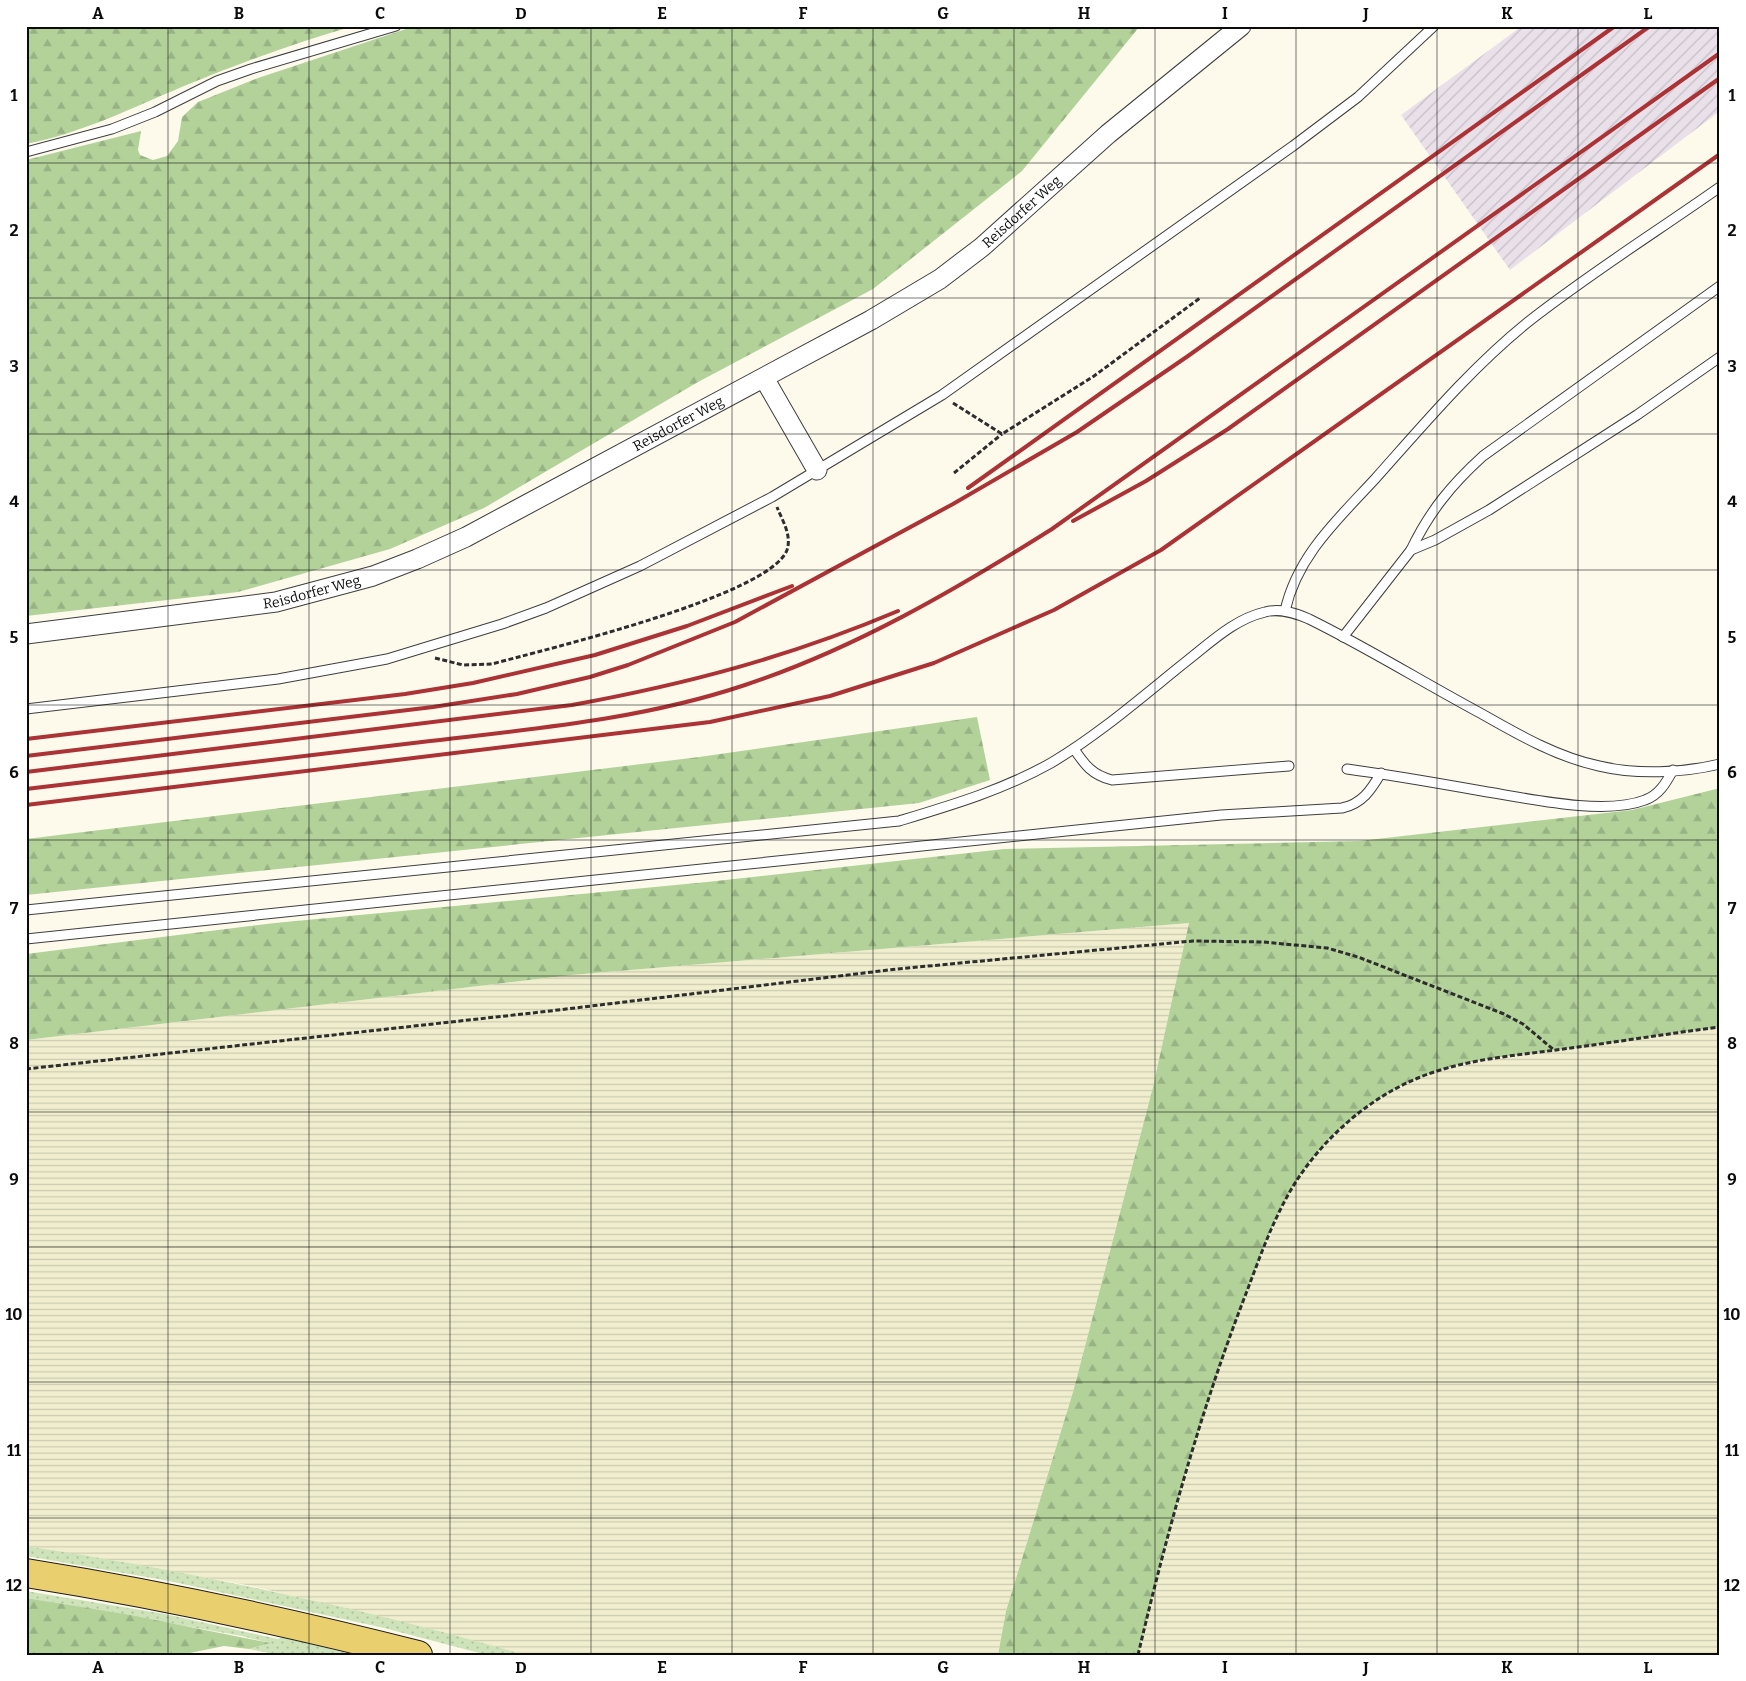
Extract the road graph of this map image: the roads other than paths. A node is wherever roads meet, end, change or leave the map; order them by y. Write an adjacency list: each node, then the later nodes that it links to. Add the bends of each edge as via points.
1 (396, 26): 4 (lane, via 232,75 112,129)
2 (1241, 26): 8 (street, Reisdorfer Weg, via 1114,129 954,269 901,303)
3 (1434, 26): 9 (lane, via 1358,97 1300,141 942,396)
4 (26, 152)
5 (1720, 187): 11 (lane, via 1550,306 1475,370 1321,538 1299,570)
6 (1720, 286): 10 (lane, via 1483,456 1436,504)
7 (1720, 357): 10 (lane, via 1489,510)
8 (764, 378): 9 (street); 12 (street, Reisdorfer Weg, via 493,523 430,554 373,576 261,605)
9 (818, 470): 14 (lane, via 648,562 583,592 502,624 416,651 278,679)
10 (1411, 550): 13 (lane)
11 (1285, 611): 13 (lane, via 1309,619); 15 (lane, via 1262,613 1232,627)
12 (26, 634)
13 (1343, 637): 19 (lane, via 1518,734 1569,757 1610,768)
14 (26, 710)
15 (1074, 749): 17 (lane, via 1095,775 1112,780); 21 (lane, via 1002,788 899,821)
16 (1720, 764): 19 (lane)
17 (1289, 766)
18 (1347, 768): 20 (lane)
19 (1673, 770): 20 (lane, via 1651,798 1609,806 1546,802)
20 (1381, 773): 22 (lane, via 1364,797 1342,808 1221,816)
21 (26, 910)
22 (26, 939)
23 (26, 1573): 24 (main road, via 262,1617)
24 (418, 1655)

